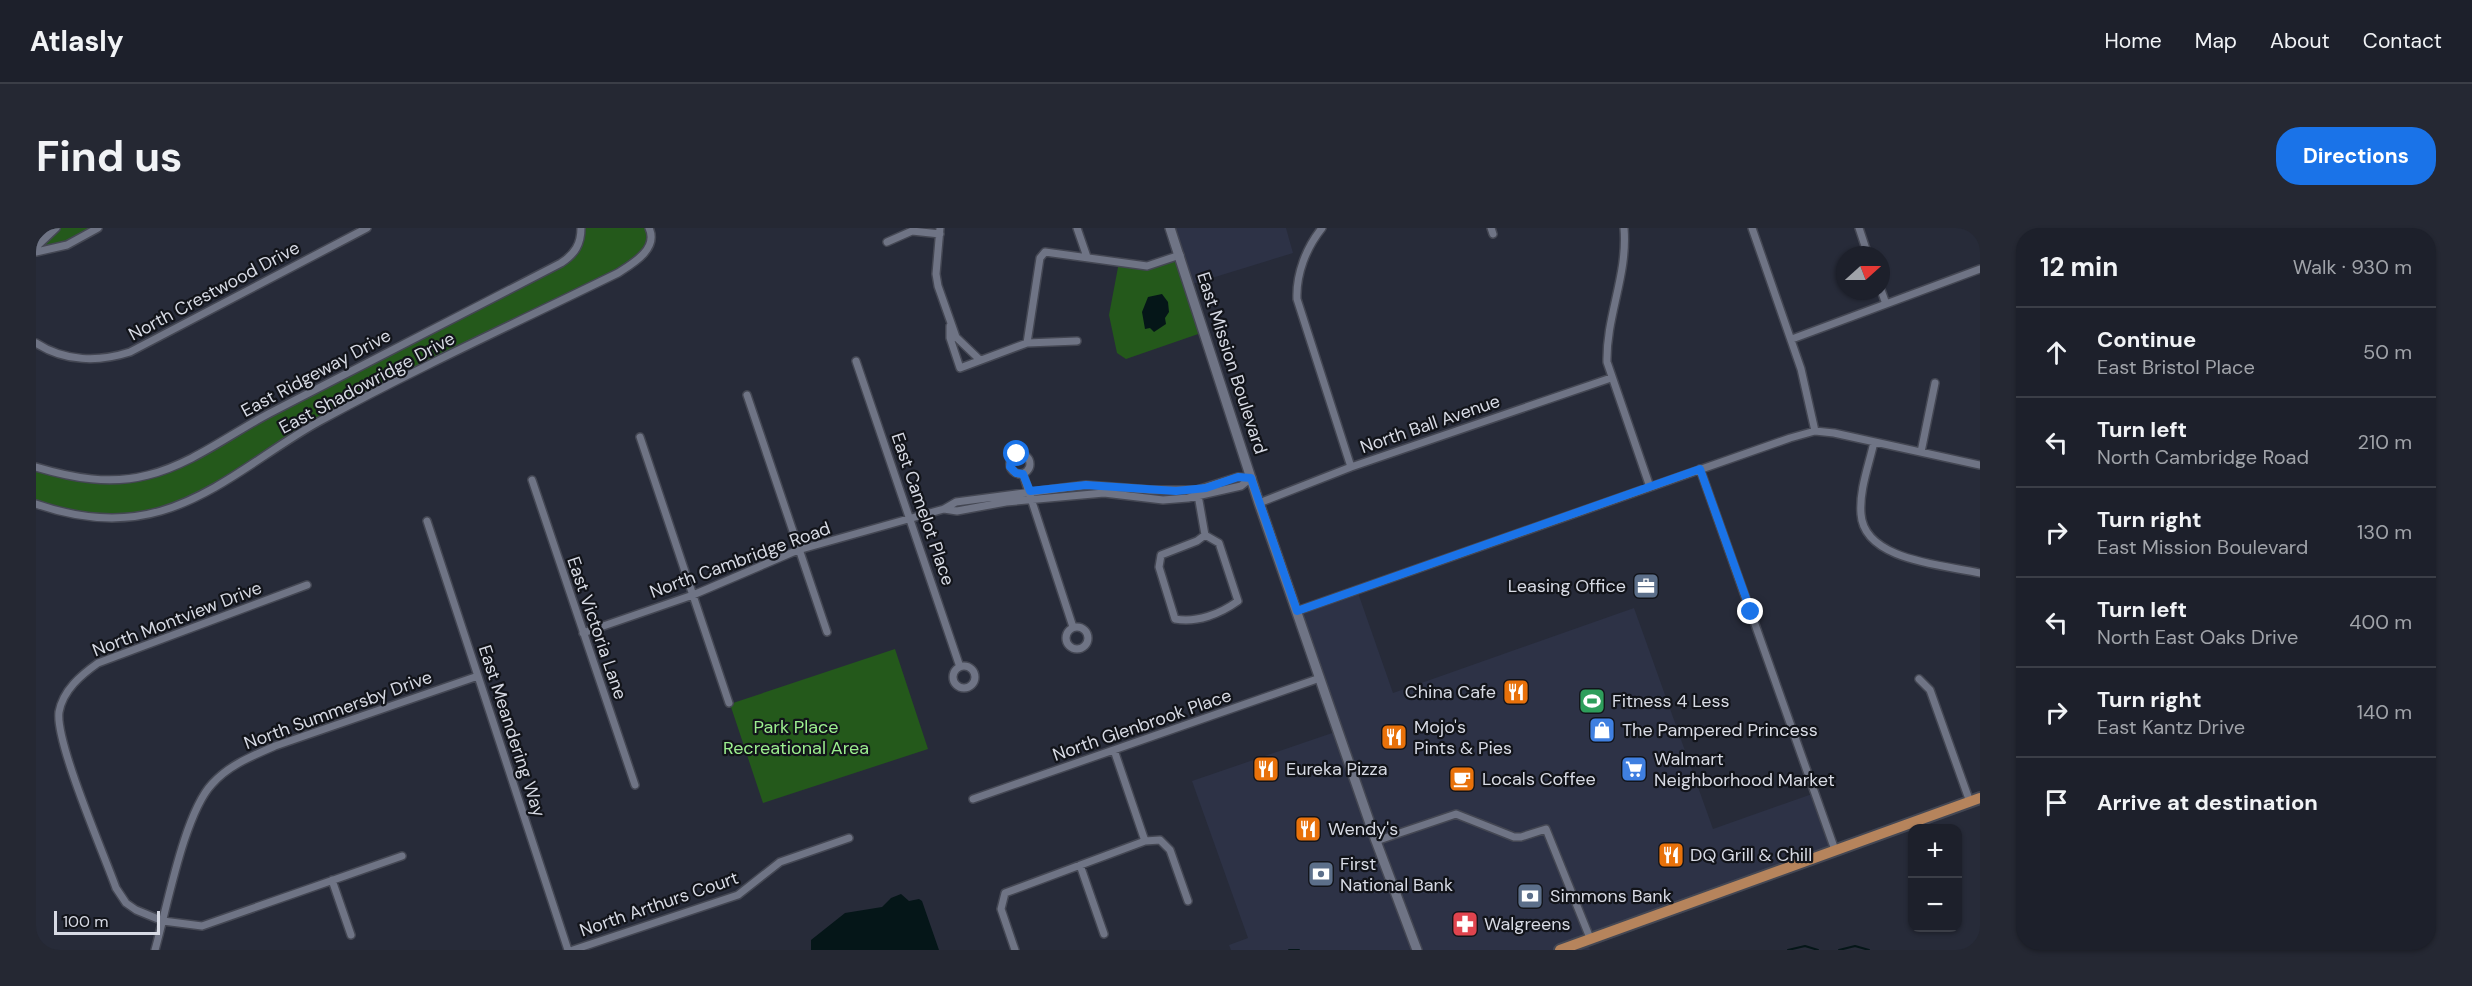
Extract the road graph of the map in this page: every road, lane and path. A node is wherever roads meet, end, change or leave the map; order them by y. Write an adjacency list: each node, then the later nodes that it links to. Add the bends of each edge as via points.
1 (56, 228): 15 (street)
2 (98, 228): 16 (street, via 67,245)
3 (367, 228): 26 (street, North Crestwood Drive, via 130,352 80,359)
4 (649, 228): 48 (street, East Shadowridge Drive, via 649,246 618,273 319,422 196,498 160,511 120,518 88,517)
5 (1077, 228): 18 (street)
6 (1170, 228): 17 (main road, East Mission Boulevard)
7 (1322, 228): 38 (street, via 1296,282 1297,299)
8 (1624, 228): 29 (street, via 1623,272 1606,345)
9 (1752, 228): 23 (street)
10 (1858, 228): 14 (street)
11 (582, 229): 37 (street, East Ridgeway Drive, via 575,252 561,263 260,418 182,463 120,480 90,480)
12 (940, 231): 13 (street, via 912,231); 22 (street, via 936,274)
13 (887, 242)
14 (1865, 246)
15 (36, 247)
16 (36, 252)
17 (1179, 255): 18 (street, via 1147,266); 41 (main road, East Mission Boulevard)
18 (1087, 257): 25 (street, via 1049,251 1041,254)
19 (1980, 269): 21 (street)
20 (1885, 300): 21 (street)
21 (1886, 304): 23 (street)
22 (950, 326): 27 (street); 27 (street, via 960,368)
23 (1792, 339): 32 (street)
24 (1077, 340): 25 (street)
25 (1027, 343): 27 (street)
26 (36, 344)
27 (980, 360)
28 (856, 361): 50 (street, East Camelot Place)
29 (1611, 378): 38 (street, North Ball Avenue); 43 (street)
30 (1935, 383): 35 (street)
31 (747, 395): 53 (street)
32 (1815, 431): 34 (street); 39 (street)
33 (640, 437): 56 (street)
34 (1874, 442): 35 (street); 54 (street, via 1861,497 1861,516 1868,535 1893,554)
35 (1922, 452): 36 (street)
36 (1980, 465)
37 (36, 467)
38 (1351, 467): 47 (street, North Ball Avenue)
39 (1700, 469): 43 (street); 73 (street)
40 (1023, 474): 44 (street)
41 (1251, 478): 45 (street, North Cambridge Road, via 1238,477); 47 (main road, East Mission Boulevard)
42 (531, 480): 60 (street, East Victoria Lane)
43 (1650, 487): 57 (street)
44 (1030, 491): 45 (street, North Cambridge Road, via 1086,485); 46 (street); 49 (street, North Cambridge Road, via 956,502)
45 (1198, 493): 46 (street, North Cambridge Road, via 1163,500 1104,493); 52 (street)
46 (1033, 500): 49 (street, North Cambridge Road, via 957,511); 58 (street)
47 (1259, 503): 57 (main road, East Mission Boulevard)
48 (36, 504)
49 (944, 509): 50 (street, North Cambridge Road)
50 (910, 519): 53 (street, North Cambridge Road); 61 (street, East Camelot Place)
51 (427, 521): 62 (street, East Meandering Way)
52 (1205, 535): 52 (street, via 1219,543 1238,601 1227,610 1190,622 1175,619 1159,567 1161,555)
53 (798, 550): 56 (street, North Cambridge Road); 59 (street)
54 (1980, 573)
55 (308, 585): 78 (street, North Montview Drive, via 98,663 80,676 66,694 59,713 66,749 116,888 126,903)
56 (693, 595): 60 (street, North Cambridge Road); 65 (street)
57 (1297, 611): 63 (main road, East Mission Boulevard)
58 (1073, 627)
59 (827, 632)
60 (583, 633): 67 (street, East Victoria Lane)
61 (960, 668)
62 (478, 676): 78 (street, North Summersby Drive, via 275,746 228,770 212,784 191,821); 83 (street, East Meandering Way)
63 (1320, 678): 66 (street, North Glenbrook Place); 72 (main road, East Mission Boulevard)
64 (1919, 679): 69 (street, via 1930,690)
65 (729, 703)
66 (1114, 750): 68 (street, North Glenbrook Place); 71 (street)
67 (635, 785)
68 (973, 799)
69 (1975, 800): 73 (main road)
70 (849, 838): 84 (street, North Arthurs Court, via 780,862 738,895)
71 (1145, 841): 75 (street); 77 (street, via 1160,840 1170,850)
72 (1376, 841): 81 (street, via 1449,814 1462,815 1514,837 1546,829); 86 (main road, East Mission Boulevard)
73 (1835, 850): 81 (main road)
74 (402, 856): 76 (street)
75 (1080, 865): 80 (street); 85 (street, via 1010,889 1002,898 1001,909)
76 (332, 880): 78 (street, via 202,926); 79 (street)
77 (1188, 902)
78 (163, 921): 82 (street, North Summersby Drive)
79 (351, 934)
80 (1104, 934)
81 (1590, 938): 87 (main road)
82 (155, 950)
83 (568, 950)
84 (573, 950)
85 (1015, 950)
86 (1417, 950)
87 (1560, 950)

